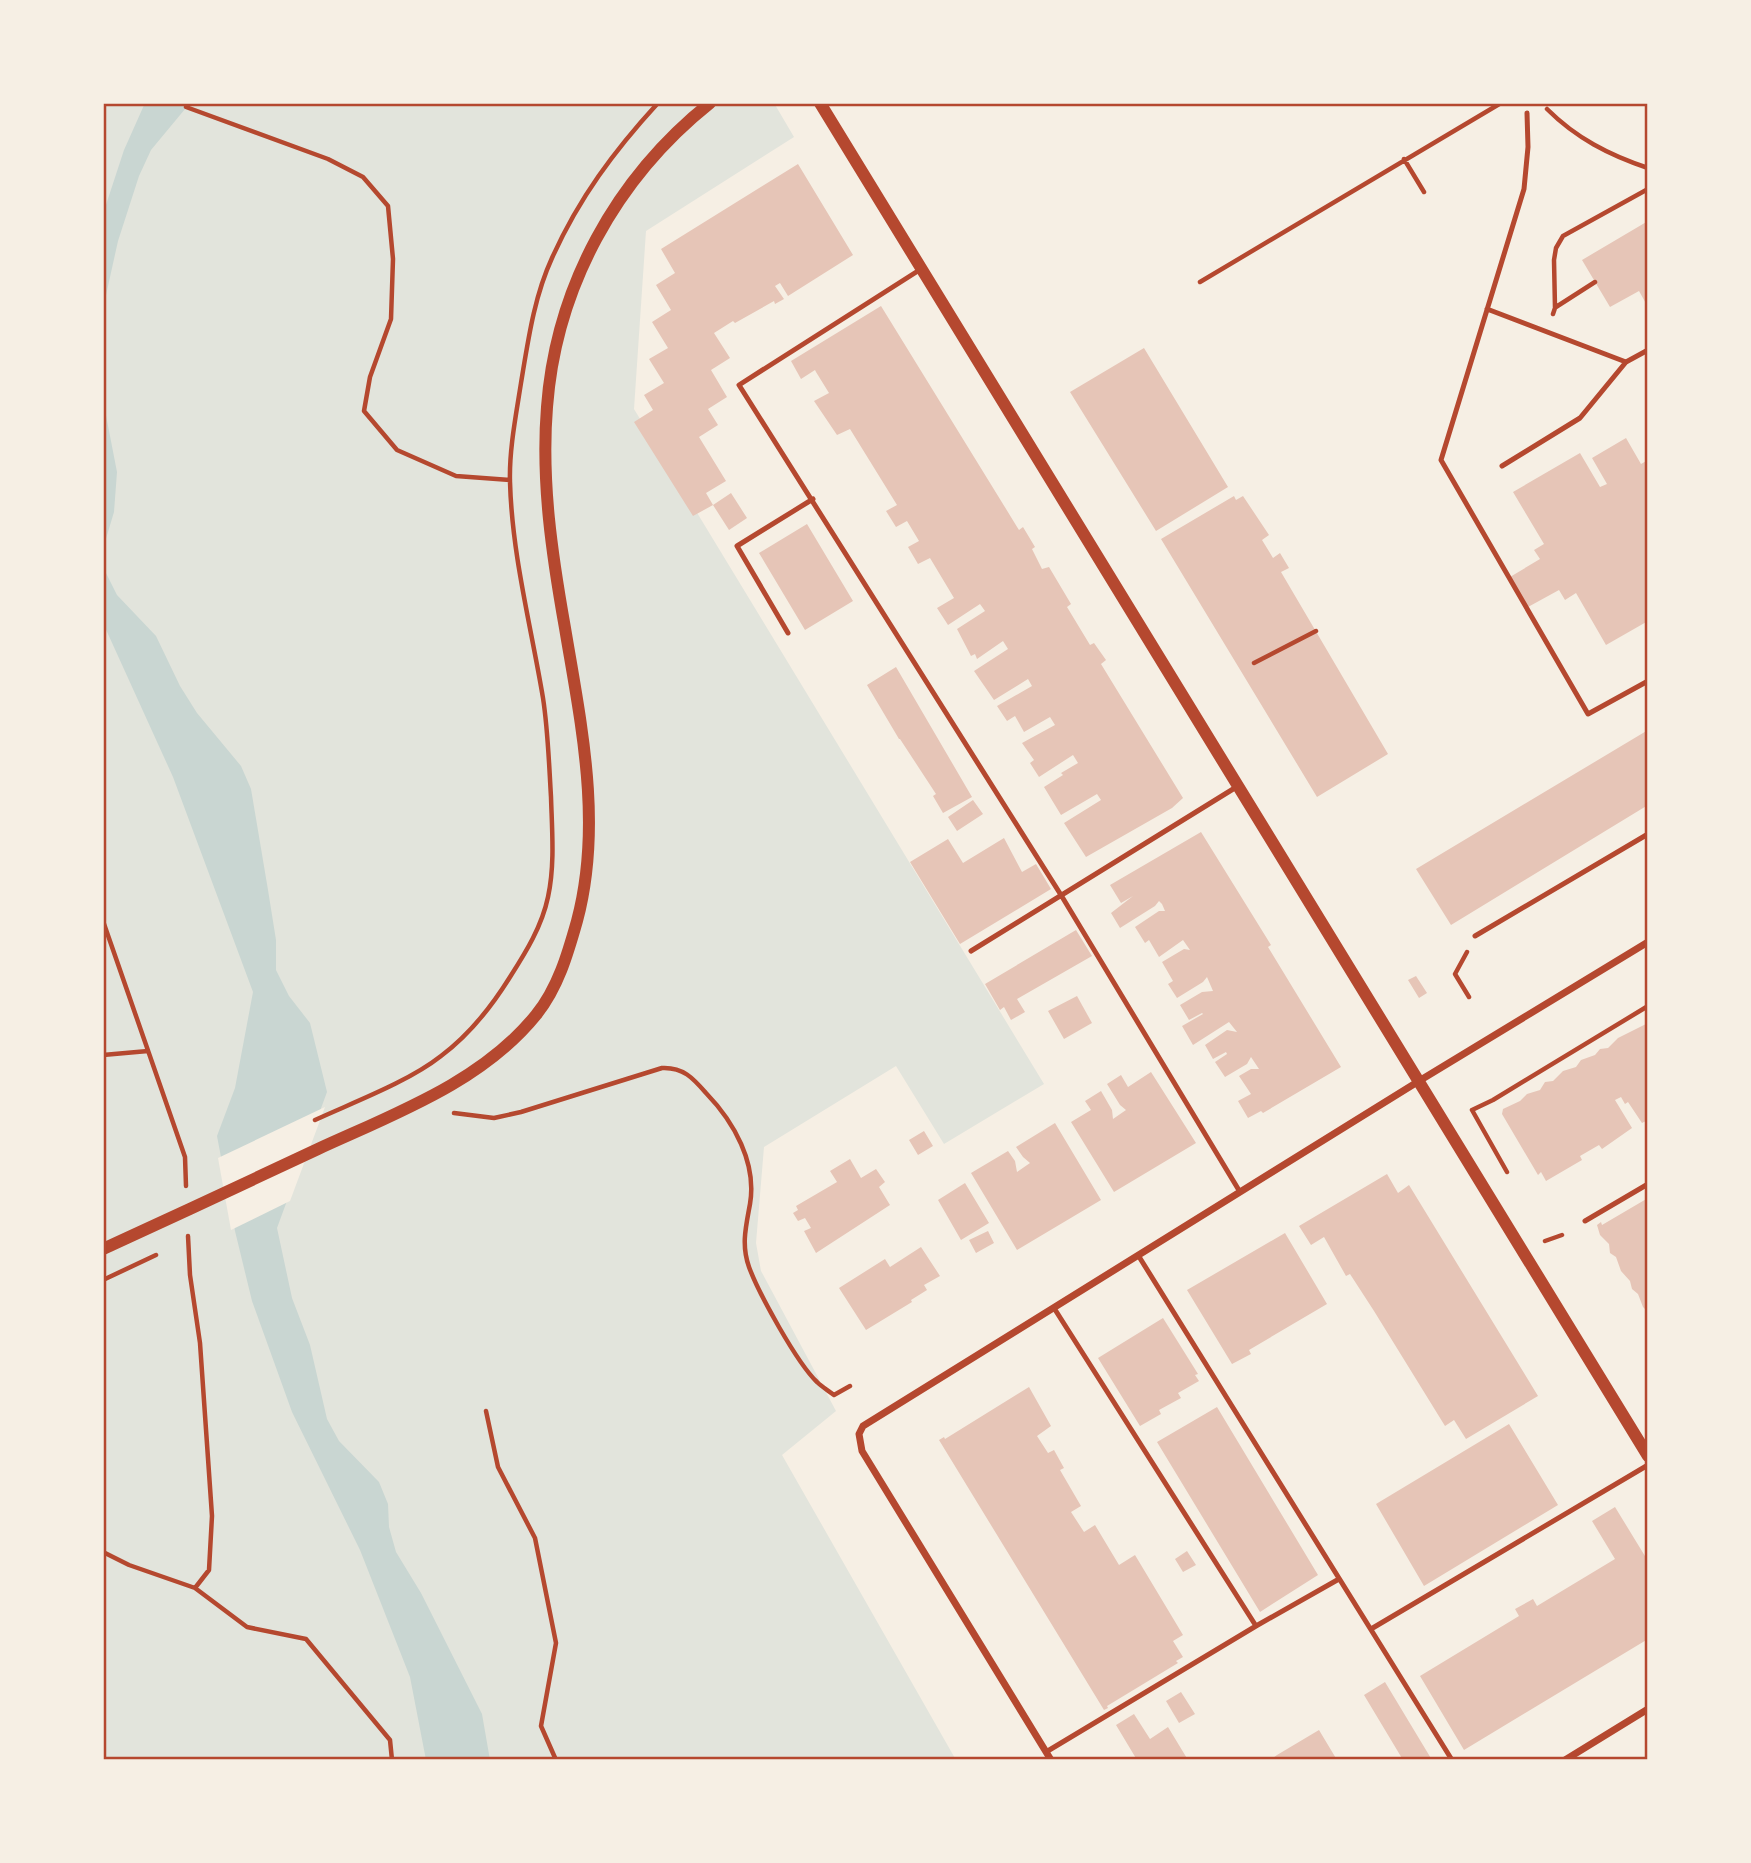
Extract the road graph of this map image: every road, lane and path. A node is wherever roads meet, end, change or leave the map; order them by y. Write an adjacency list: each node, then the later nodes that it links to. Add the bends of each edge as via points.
1 (710, 103): 39 (street, via 642,168 601,227 573,291 552,372 545,457 554,564 587,772 584,896 552,992 537,1014 489,1060)
2 (821, 103): 11 (street)
3 (1501, 103): 7 (path)
4 (186, 107): 20 (path, via 328,159 363,177 388,206 393,259 391,318 370,377 364,411 397,450 456,476)
5 (1546, 109): 8 (path, via 1593,145)
6 (1527, 113): 15 (lane, via 1524,189)
7 (1404, 159): 10 (path); 12 (path)
8 (1648, 167)
9 (1648, 189): 14 (path, via 1563,236 1554,260)
10 (1424, 191)
11 (923, 268): 21 (lane, via 739,385); 26 (street)
12 (1200, 282)
13 (1595, 282): 14 (path)
14 (1555, 308): 16 (path)
15 (1487, 309): 18 (lane); 25 (lane, via 1441,460 1588,715)
16 (1552, 314)
17 (1648, 350): 18 (lane)
18 (1626, 362): 19 (lane, via 1580,418)
19 (1502, 466)
20 (510, 480)
21 (813, 499): 23 (lane, via 737,546); 28 (lane)
22 (1316, 631): 24 (path)
23 (788, 633)
24 (1254, 663)
25 (1648, 681)
26 (1238, 786): 28 (lane); 38 (street)
27 (1648, 834): 30 (lane)
28 (1061, 895): 32 (lane); 42 (lane)
29 (103, 920): 36 (path)
30 (1475, 936)
31 (1648, 942): 38 (street)
32 (971, 951)
33 (1455, 974): 34 (path)
34 (1469, 997)
35 (1648, 1006): 40 (path, via 1472,1110)
36 (148, 1051): 37 (path); 43 (path, via 186,1157)
37 (103, 1055)
38 (1419, 1081): 42 (street); 53 (street)
39 (420, 1102): 48 (street); 51 (path, via 458,1114 494,1118 662,1068 684,1071 713,1100 746,1154 750,1202 744,1245 761,1292 818,1383 834,1395)
40 (1512, 1182)
41 (1648, 1184): 44 (lane)
42 (1240, 1192): 49 (street)
43 (187, 1196)
44 (1585, 1221)
45 (1539, 1230): 46 (path, via 1546,1242)
46 (1562, 1235)
47 (188, 1236): 57 (path, via 212,1516 209,1570)
48 (103, 1250)
49 (1138, 1255): 50 (street); 56 (lane)
50 (1054, 1308): 58 (lane); 61 (street, via 871,1420 859,1434 862,1451)
51 (850, 1386)
52 (486, 1411): 63 (path, via 498,1467 535,1538 556,1643 541,1726)
53 (1648, 1456)
54 (1648, 1465): 59 (lane)
55 (103, 1552): 57 (path)
56 (1339, 1579): 58 (lane); 59 (lane)
57 (195, 1588): 62 (path, via 247,1627 306,1639 390,1740)
58 (1256, 1626): 61 (lane)
59 (1371, 1629): 65 (lane)
60 (1648, 1709): 66 (street)
61 (1046, 1752): 64 (street)
62 (392, 1760)
63 (556, 1760)
64 (1051, 1760)
65 (1452, 1760)
66 (1565, 1760)

